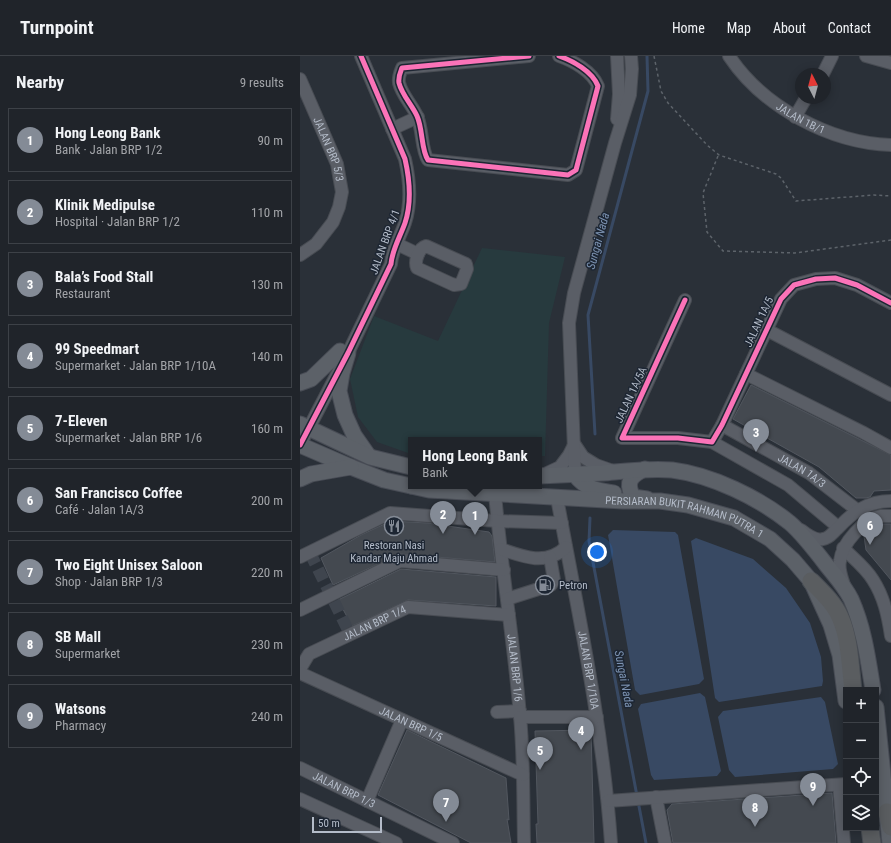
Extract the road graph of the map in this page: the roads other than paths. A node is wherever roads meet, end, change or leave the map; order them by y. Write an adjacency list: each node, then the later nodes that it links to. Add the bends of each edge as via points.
1 (530, 56): 13 (street, via 402,68 399,82)
2 (558, 56): 13 (street, via 579,66 595,78 598,86 576,170 568,175 428,160 424,155)
3 (617, 56): 16 (street, via 619,94)
4 (631, 56): 16 (street, via 630,95)
5 (729, 56): 14 (street, JALAN 1B/1, via 757,88)
6 (832, 56): 10 (street)
7 (866, 56): 9 (street)
8 (364, 57): 15 (street, JALAN BRP 4/1)
9 (891, 63)
10 (826, 68)
11 (300, 79): 20 (street, JALAN BRP 5/3, via 337,164 342,192 340,207 333,222 316,244)
12 (803, 104): 14 (street)
13 (418, 117): 15 (street)
14 (795, 117): 17 (street, JALAN 1B/1, via 837,136)
15 (392, 129): 18 (street, JALAN BRP 4/1, via 405,159 410,197)
16 (615, 143): 31 (street, via 574,292 569,323)
17 (891, 144)
18 (397, 244): 19 (street); 24 (street, JALAN BRP 4/1, via 385,262)
19 (418, 254)
20 (300, 255)
21 (685, 300): 30 (street, JALAN 1A/5A, via 622,438 678,438)
22 (891, 303): 23 (street, JALAN 1A/5, via 857,285 835,278 816,279 794,285 781,299)
23 (767, 330): 25 (street, JALAN 1A/5); 27 (street)
24 (344, 352): 26 (main road, via 311,379); 29 (street, JALAN BRP 4/1); 34 (main road, via 339,391 345,416 354,435)
25 (746, 374): 28 (street, JALAN 1A/5); 33 (street)
26 (300, 383)
27 (891, 395)
28 (722, 425): 30 (street, JALAN 1A/5); 50 (street, JALAN 1A/3, via 809,473)
29 (303, 427): 32 (street, JALAN BRP 4/1); 34 (main road)
30 (712, 442): 54 (street, JALAN 1A/5A, via 788,486)
31 (574, 444): 38 (street, via 583,457); 39 (street, via 560,467); 40 (street)
32 (300, 445): 36 (main road, PERSIARAN BUKIT RAHMAN PUTRA 1)
33 (891, 448)
34 (370, 457): 35 (main road)
35 (408, 466)
36 (351, 467): 42 (main road, via 311,474); 43 (main road, PERSIARAN BUKIT RAHMAN PUTRA 1, via 384,480)
37 (645, 469): 38 (main road); 46 (main road, via 636,473 630,482); 55 (main road, via 673,470 707,478 740,491)
38 (613, 472): 40 (main road)
39 (542, 475)
40 (575, 475): 41 (main road); 46 (main road, via 582,484 598,491)
41 (542, 476)
42 (300, 479)
43 (408, 485)
44 (424, 489): 45 (main road, PERSIARAN BUKIT RAHMAN PUTRA 1)
45 (495, 493): 47 (main road, PERSIARAN BUKIT RAHMAN PUTRA 1); 52 (street, JALAN BRP 1/6)
46 (633, 497): 48 (main road)
47 (557, 498): 48 (main road, PERSIARAN BUKIT RAHMAN PUTRA 1); 53 (street, JALAN BRP 1/10A)
48 (660, 501): 63 (main road, PERSIARAN BUKIT RAHMAN PUTRA 1, via 688,505 734,518 770,539)
49 (891, 501): 50 (street, via 880,501)
50 (857, 510): 54 (street)
51 (891, 516): 56 (street, via 881,516)
52 (497, 521): 53 (street); 59 (street, JALAN BRP 1/6); 60 (street, via 390,514)
53 (562, 523): 57 (street, JALAN BRP 1/10A)
54 (842, 523): 55 (street, via 830,536 822,540 809,536); 56 (street, JALAN 1A/5A)
55 (791, 524): 64 (main road)
56 (858, 530): 58 (street)
57 (566, 547): 61 (street); 76 (street, JALAN BRP 1/10A)
58 (843, 548): 64 (street, via 840,571); 68 (street, via 872,579 881,595)
59 (501, 549): 61 (street, via 532,558); 62 (street, JALAN BRP 1/6)
60 (300, 557)
61 (550, 557): 65 (street, via 554,580 551,585)
62 (504, 570): 65 (street, JALAN BRP 1/6); 66 (street, via 400,561)
63 (811, 581): 71 (main road, PERSIARAN BUKIT RAHMAN PUTRA 1, via 831,625 840,656); 72 (highway, via 828,598 840,618 847,641)
64 (845, 589): 73 (main road, via 865,639)
65 (507, 599): 67 (street, JALAN BRP 1/6)
66 (300, 610)
67 (509, 615): 69 (street, JALAN BRP 1/4, via 408,607 309,654); 75 (street, JALAN BRP 1/6)
68 (891, 636)
69 (300, 669)
70 (300, 673): 77 (street, JALAN BRP 1/5)
71 (844, 687)
72 (853, 687)
73 (873, 687)
74 (497, 712): 75 (street)
75 (520, 714): 76 (street); 80 (street, JALAN BRP 1/6)
76 (597, 717): 86 (street, JALAN BRP 1/10A)
77 (402, 720): 80 (street, JALAN BRP 1/5); 85 (street)
78 (878, 723): 82 (main road)
79 (300, 768): 85 (street, JALAN BRP 1/3)
80 (522, 775): 93 (street, JALAN BRP 1/6)
81 (843, 785): 84 (street)
82 (888, 792): 88 (main road)
83 (843, 795): 96 (street)
84 (652, 797): 86 (street); 95 (street)
85 (367, 801): 92 (street, JALAN BRP 1/3)
86 (608, 801): 94 (street, JALAN BRP 1/10A)
87 (302, 803): 91 (street)
88 (889, 819): 99 (main road)
89 (862, 831): 97 (main road)
90 (870, 831): 98 (highway)
91 (396, 843)
92 (453, 843)
93 (524, 843)
94 (611, 843)
95 (665, 843)
96 (844, 843)
97 (863, 843)
98 (872, 843)
99 (890, 843)

